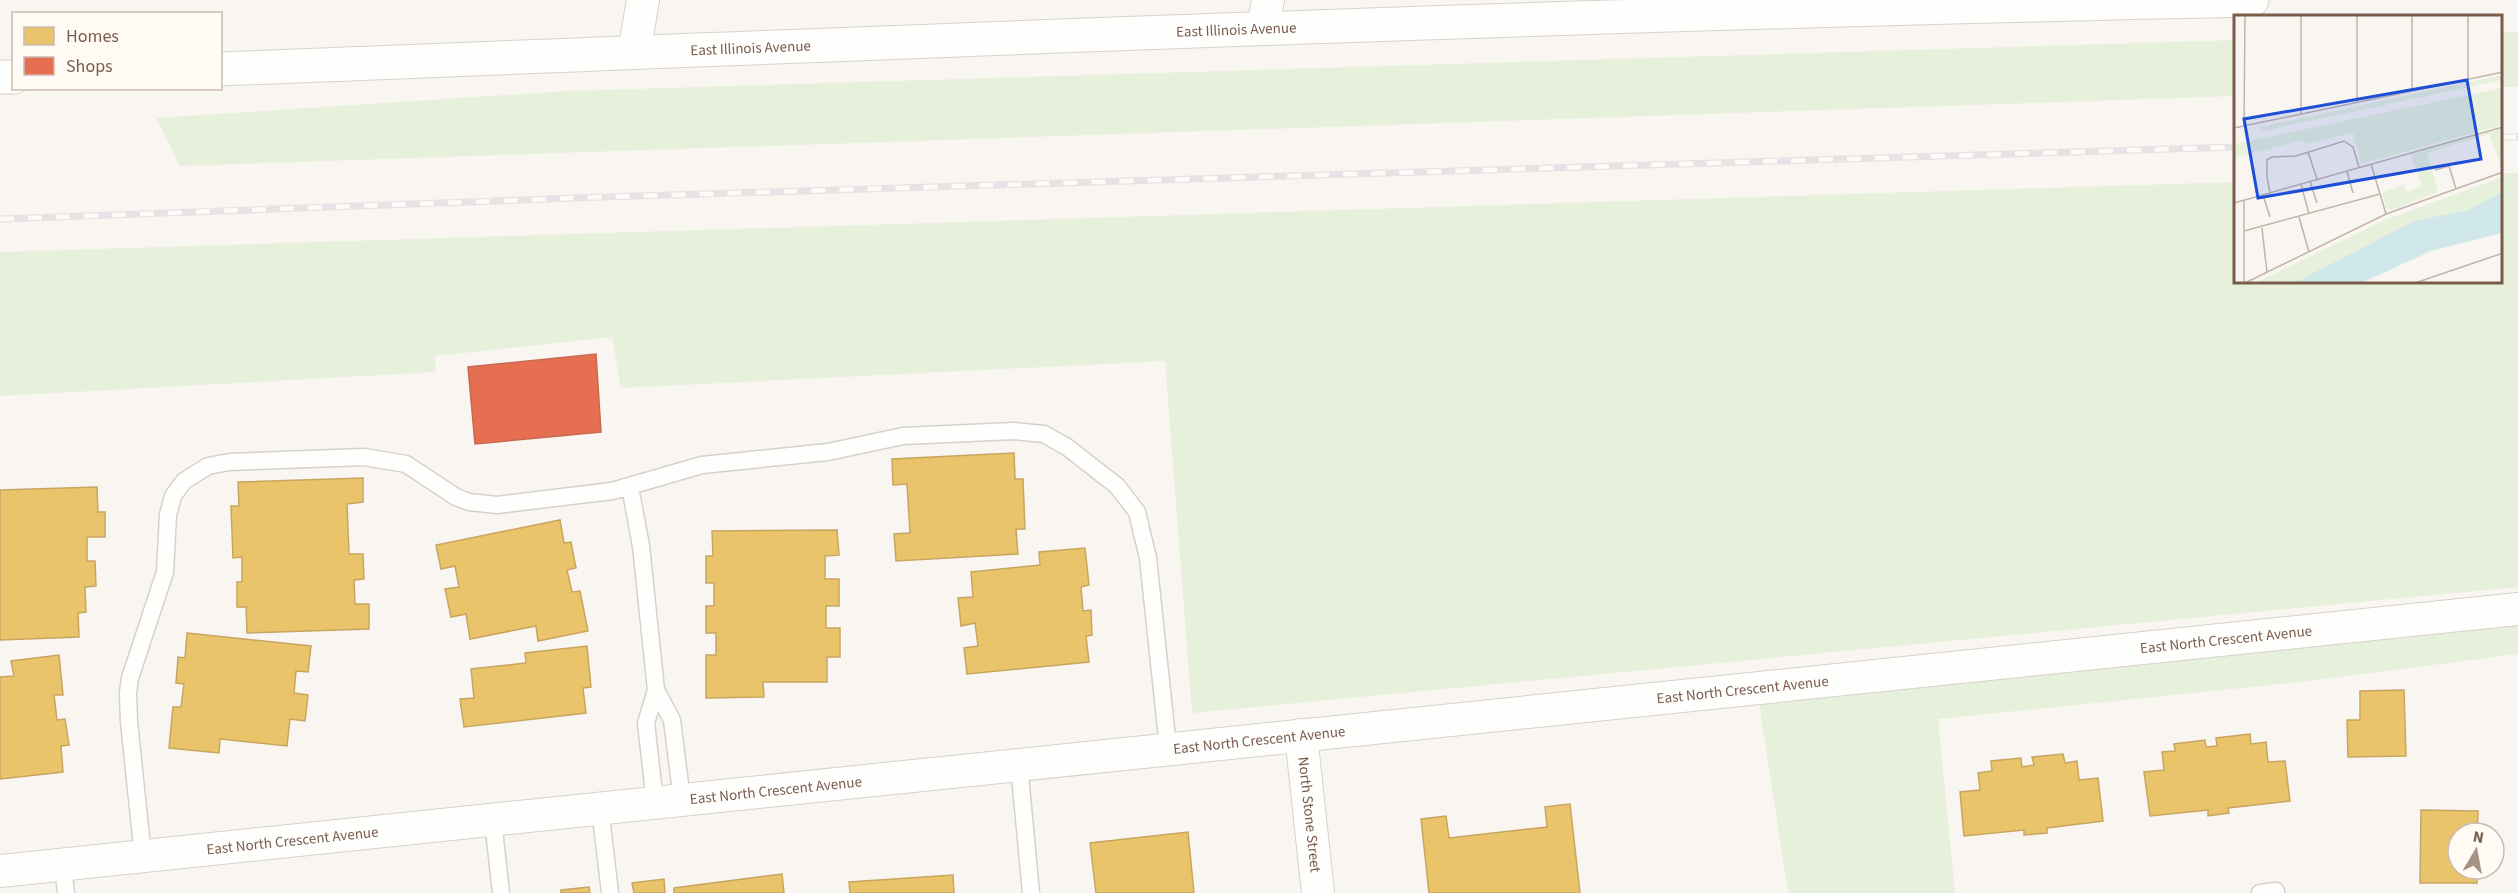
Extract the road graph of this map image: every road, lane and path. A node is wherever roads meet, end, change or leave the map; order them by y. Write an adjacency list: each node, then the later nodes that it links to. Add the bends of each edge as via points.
1 (643, 0): 5 (street)
2 (2252, 0): 3 (main road, East Illinois Avenue)
3 (1898, 4): 4 (main road, East Illinois Avenue)
4 (1265, 14): 5 (main road, East Illinois Avenue)
5 (634, 52): 6 (main road, East Illinois Avenue)
6 (222, 69)
7 (630, 487): 9 (lane, via 641,546); 11 (lane, via 714,463 828,452 903,436 1013,431 1044,434 1057,440 1117,486 1140,519 1148,558); 16 (lane, via 481,505 456,497 406,464 386,459 229,462 195,472 178,488 170,505 165,572 130,678 129,722)
8 (2518, 609): 10 (street, East North Crescent Avenue)
9 (656, 690): 13 (lane, via 672,720); 13 (lane, via 646,723)
10 (1301, 735): 11 (street, East North Crescent Avenue); 22 (street, North Stone Street)
11 (1168, 748): 12 (street, East North Crescent Avenue)
12 (1019, 765): 13 (street, East North Crescent Avenue); 21 (lane)
13 (668, 801): 14 (street, East North Crescent Avenue)
14 (600, 808): 15 (street, East North Crescent Avenue); 20 (lane)
15 (493, 820): 16 (street, East North Crescent Avenue); 19 (lane)
16 (143, 856): 18 (street, East North Crescent Avenue)
17 (0, 871): 18 (street, East North Crescent Avenue)
18 (64, 879)
19 (501, 893)
20 (610, 893)
21 (1031, 893)
22 (1318, 893)

